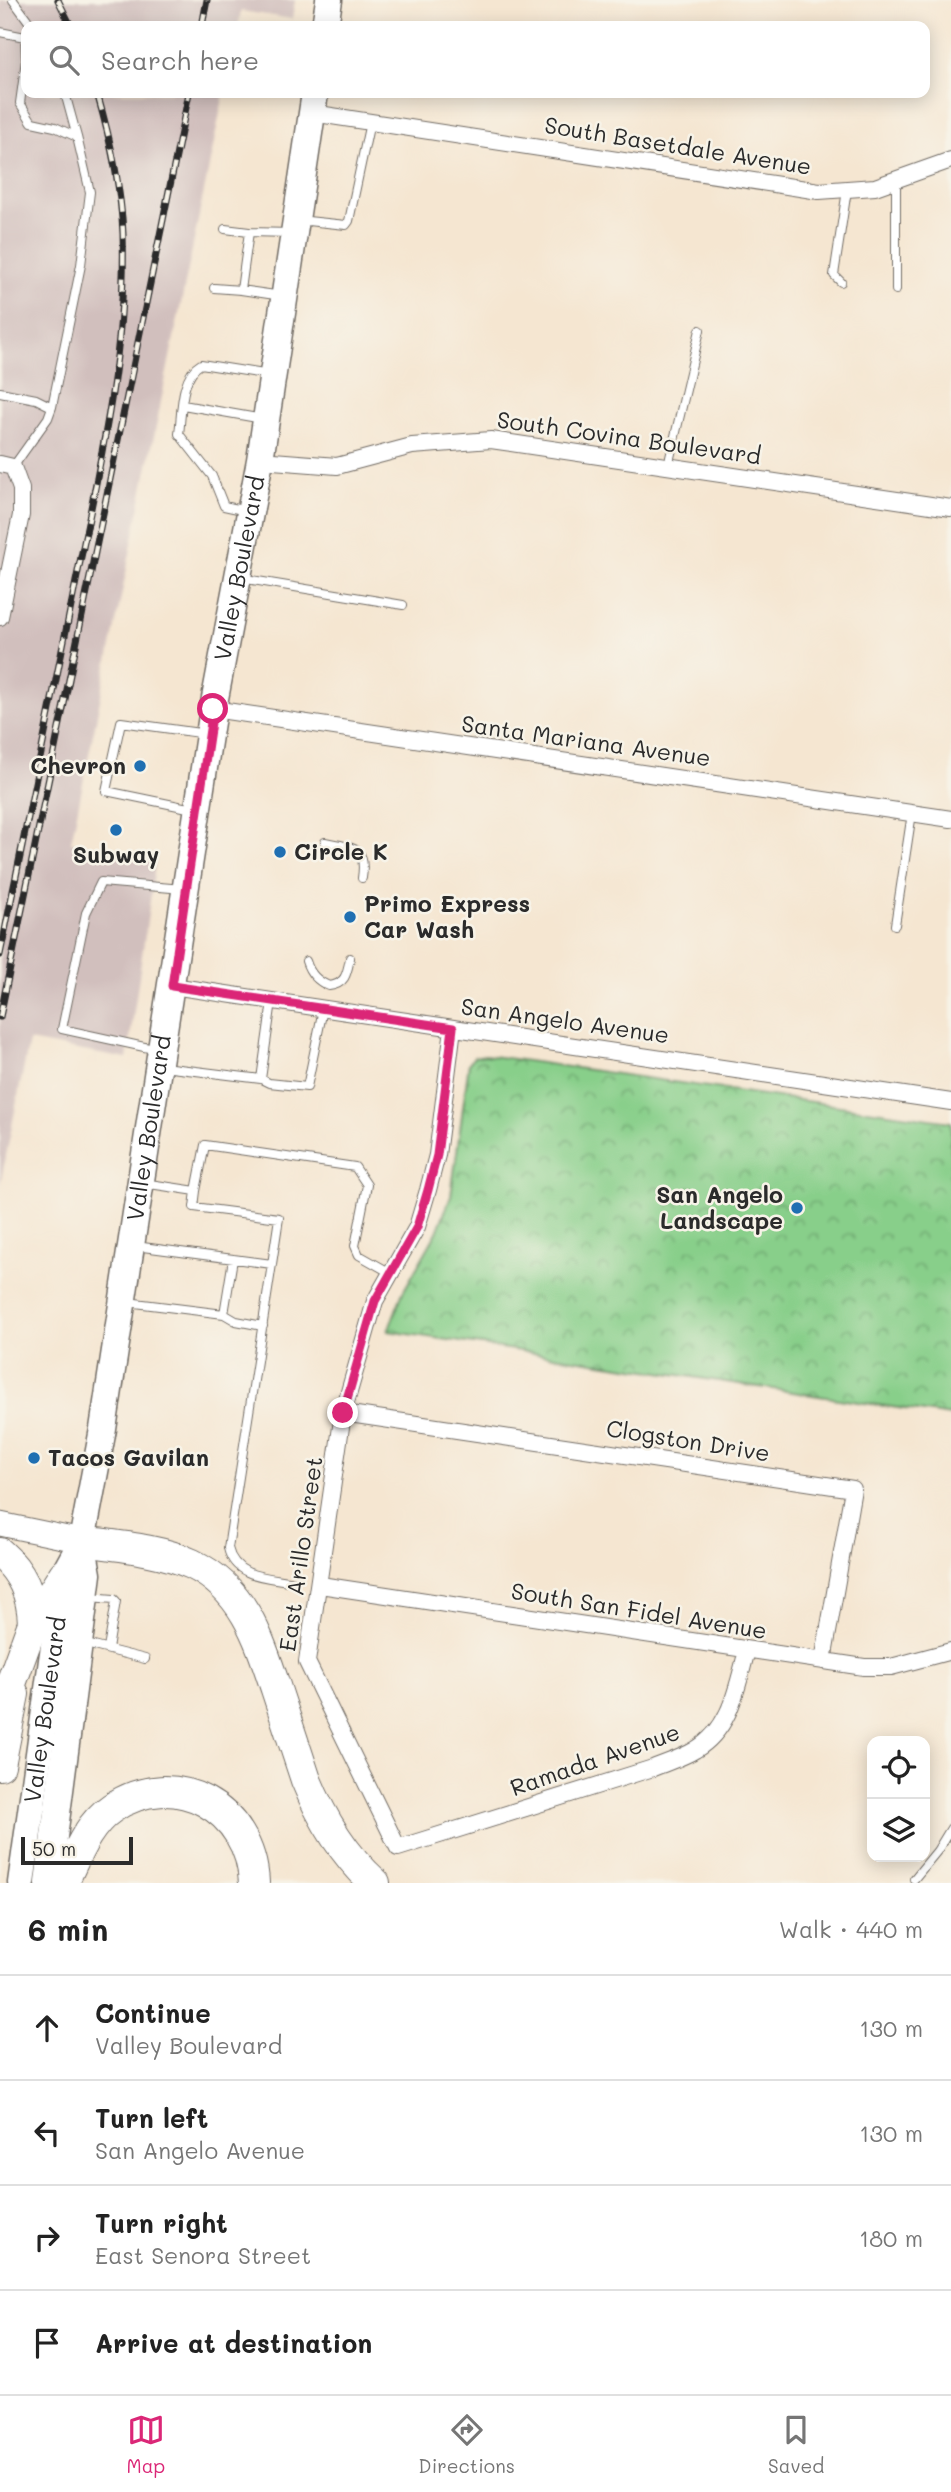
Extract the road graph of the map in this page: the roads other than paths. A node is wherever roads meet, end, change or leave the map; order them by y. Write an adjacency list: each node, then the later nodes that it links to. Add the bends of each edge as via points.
1 (13, 0): 3 (lane)
2 (329, 0): 4 (main road)
3 (28, 21)
4 (326, 21)
5 (0, 32): 6 (lane)
6 (21, 36)
7 (21, 96): 11 (lane, via 20,103 32,122)
8 (66, 98): 11 (lane)
9 (313, 103): 10 (street, South Basetdale Avenue); 15 (main road, Valley Boulevard)
10 (370, 122): 14 (street, South Basetdale Avenue, via 819,191); 15 (lane, via 349,221 346,225)
11 (77, 137): 27 (lane, via 90,192)
12 (951, 160): 13 (street, South Basetdale Avenue)
13 (896, 181): 14 (street, South Basetdale Avenue); 21 (lane)
14 (847, 191): 18 (lane, via 834,275)
15 (295, 226): 17 (lane); 22 (main road, Valley Boulevard)
16 (225, 229): 17 (lane)
17 (249, 232): 20 (lane)
18 (841, 282)
19 (214, 288): 20 (lane)
20 (241, 290): 22 (lane)
21 (896, 290)
22 (284, 296): 24 (main road, Valley Boulevard)
23 (700, 330): 31 (lane)
24 (273, 375): 26 (lane, via 201,364 187,380); 28 (main road, Valley Boulevard)
25 (0, 392): 27 (lane)
26 (183, 405): 28 (lane); 33 (lane, via 179,434 212,476 224,506)
27 (52, 407): 30 (lane, via 48,418)
28 (266, 419): 29 (main road, Valley Boulevard)
29 (260, 460): 31 (street, South Covina Boulevard, via 337,466 412,446 491,440); 33 (main road, Valley Boulevard)
30 (6, 466): 36 (street, via 21,489 21,515)
31 (668, 466): 32 (street, South Covina Boulevard)
32 (951, 508)
33 (250, 511): 34 (main road, Valley Boulevard)
34 (238, 577): 35 (lane); 37 (main road, Valley Boulevard)
35 (403, 605)
36 (0, 617)
37 (211, 722): 38 (main road, Valley Boulevard); 38 (lane, via 121,722 106,791); 39 (street, Santa Mariana Avenue)
38 (198, 810): 43 (main road, Valley Boulevard)
39 (912, 813): 40 (street, Santa Mariana Avenue); 44 (lane)
40 (951, 819)
41 (325, 842): 42 (lane, via 362,854)
42 (362, 878)
43 (186, 889): 47 (main road, Valley Boulevard); 51 (lane, via 101,883 86,913 62,1030)
44 (895, 925)
45 (349, 958): 46 (lane, via 344,979 329,986 316,979)
46 (306, 961)
47 (172, 986): 48 (street, San Angelo Avenue); 51 (main road, Valley Boulevard)
48 (272, 1001): 49 (street, San Angelo Avenue); 52 (lane)
49 (323, 1009): 50 (street, San Angelo Avenue); 52 (lane, via 306,1087)
50 (453, 1028): 53 (street, San Angelo Avenue); 59 (street, East Arillo Street, via 437,1155 428,1190 417,1227)
51 (160, 1059): 52 (lane); 54 (main road, Valley Boulevard)
52 (261, 1079)
53 (951, 1102)
54 (140, 1183): 55 (lane); 56 (main road, Valley Boulevard)
55 (196, 1191): 58 (lane, via 194,1207 279,1218); 59 (lane, via 205,1145 355,1167 367,1185 355,1246 359,1255)
56 (130, 1246): 57 (lane); 60 (main road, Valley Boulevard)
57 (233, 1259): 58 (lane); 61 (lane)
58 (272, 1264): 62 (lane)
59 (389, 1272): 63 (street, East Arillo Street, via 375,1301)
60 (124, 1302): 61 (lane); 65 (main road, Valley Boulevard)
61 (224, 1314): 62 (lane)
62 (262, 1326): 68 (lane, via 228,1548 230,1558 245,1572)
63 (343, 1413): 69 (street, East Arillo Street); 78 (street, Clogston Drive, via 853,1489)
64 (0, 1524): 65 (main road)
65 (82, 1541): 67 (main road, Valley Boulevard); 70 (main road, Valley Boulevard, via 88,1574); 88 (highway, via 184,1561 232,1594 259,1638 316,1804 344,1849)
66 (0, 1553): 71 (highway, via 26,1585)
67 (64, 1574): 71 (highway); 84 (main road, Valley Boulevard)
68 (295, 1582)
69 (320, 1585): 74 (street, South San Fidel Avenue); 82 (street, East Arillo Street, via 307,1662)
70 (85, 1597): 72 (main road, Valley Boulevard); 73 (lane, via 116,1601)
71 (33, 1622): 76 (highway)
72 (79, 1642): 73 (lane); 85 (main road, Valley Boulevard)
73 (108, 1650): 77 (lane)
74 (747, 1650): 78 (street, South San Fidel Avenue); 82 (street, Ramada Avenue, via 725,1720 712,1738 694,1751)
75 (951, 1651): 78 (street, South San Fidel Avenue, via 891,1667)
76 (21, 1656): 79 (highway); 80 (highway)
77 (145, 1659)
78 (823, 1661)
79 (0, 1714)
80 (0, 1765)
81 (951, 1828): 83 (lane)
82 (398, 1848)
83 (914, 1879)
84 (21, 1883)
85 (48, 1883)
86 (63, 1883): 87 (highway, via 100,1817 123,1801 160,1791 189,1795 221,1812 247,1846)
87 (254, 1883)
88 (375, 1883)

